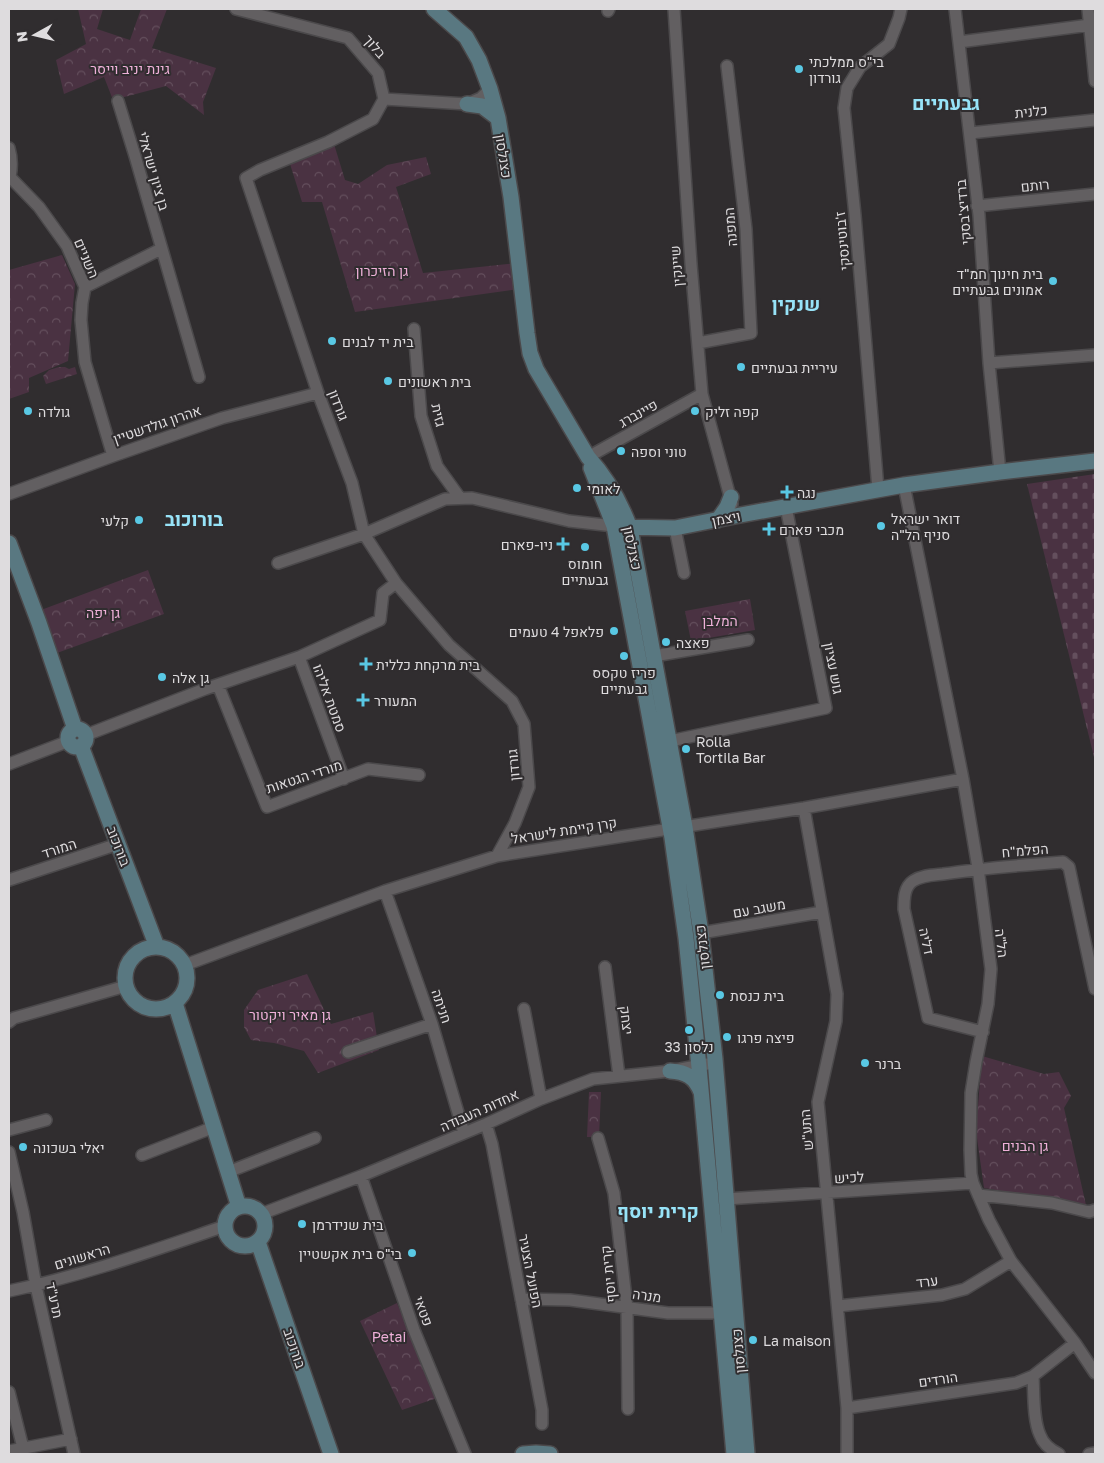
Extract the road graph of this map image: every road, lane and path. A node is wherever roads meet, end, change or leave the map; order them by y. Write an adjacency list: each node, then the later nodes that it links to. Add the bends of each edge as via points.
1 (236, 9): 12 (street, בלוך, via 348,38 378,73)
2 (434, 9): 11 (street, כצנלסון, via 466,37)
3 (674, 9): 25 (street, שיינקין)
4 (901, 9): 36 (street, ז'בוטינסקי, via 889,44 860,67 847,88 844,108)
5 (956, 9): 8 (street, ברדיצ'בסקי)
6 (1088, 9): 7 (street)
7 (1090, 25): 8 (street); 10 (street)
8 (959, 42): 17 (street, ברדיצ'בסקי)
9 (728, 66): 25 (street, המפנה, via 746,229 751,332)
10 (1095, 81)
11 (490, 88): 14 (street, via 481,98); 15 (street, כצנלסון)
12 (384, 99): 14 (street); 29 (street, גורדון, via 373,119 246,178)
13 (118, 101): 22 (street, בן ציון ישראלי)
14 (467, 104): 15 (street, via 482,106)
15 (498, 118): 32 (street, כצנלסון, via 530,353 536,369)
16 (1095, 120): 17 (street, כלנית)
17 (970, 133): 21 (street, ברדיצ'בסקי)
18 (9, 148): 19 (street, השניים, via 12,156)
19 (9, 177): 23 (street, השניים, via 39,207 67,246)
20 (1095, 194): 21 (street, רותם)
21 (978, 206): 27 (street, ברדיצ'בסקי)
22 (161, 250): 23 (street); 28 (street, בן ציון ישראלי)
23 (85, 287): 31 (street, השניים, via 81,320 85,362)
24 (414, 329): 38 (street, גזית, via 421,416 437,466)
25 (698, 343): 30 (street, שיינקין)
26 (1095, 356): 27 (street)
27 (989, 363): 34 (street, ברדיצ'בסקי)
28 (199, 377)
29 (318, 393): 31 (street, אהרון גולדשטיין, via 222,418); 46 (street, גורדון, via 352,484)
30 (702, 394): 32 (street, פיינברג); 39 (street, שיינקין)
31 (113, 456): 37 (street, אהרון גולדשטיין)
32 (588, 457): 43 (street, כצנלסון); 44 (street, כצנלסון, via 617,496)
33 (1095, 461): 34 (street, ויצמן)
34 (1000, 472): 35 (street, ויצמן)
35 (904, 485): 36 (street, ויצמן); 60 (street, הל"ה)
36 (878, 489): 40 (street, ויצמן)
37 (9, 494)
38 (460, 498): 43 (street, ויצמן, via 569,521); 46 (street, ויצמן, via 445,499)
39 (731, 498): 41 (street, שיינקין); 42 (street)
40 (786, 507): 41 (street, ויצמן); 56 (street, גוש עציון, via 826,708)
41 (735, 516): 42 (street, ויצמן)
42 (718, 520): 45 (street, ויצמן)
43 (614, 526): 44 (street, ויצמן); 62 (street, כצנלסון)
44 (630, 528): 45 (street, ויצמן); 53 (street, כצנלסון)
45 (675, 528): 49 (street)
46 (364, 534): 48 (street, ויצמן); 50 (street, גורדון)
47 (9, 543): 55 (street, בורוכוב)
48 (278, 563)
49 (684, 573)
50 (396, 583): 52 (street, via 383,593 380,620); 64 (street, גורדון, via 449,645 512,701 524,724 529,786 515,823)
51 (748, 640): 53 (street)
52 (299, 656): 54 (street); 59 (street, סמטת אליהו)
53 (654, 656): 56 (street, כצנלסון)
54 (218, 685): 55 (street); 59 (street, מורדי הגטאות, via 267,807)
55 (78, 738): 57 (street); 63 (street, בורוכוב)
56 (670, 741): 62 (street, כצנלסון)
57 (9, 764)
58 (419, 775): 59 (street, מורדי הגטאות, via 368,769)
59 (344, 778)
60 (963, 779): 61 (street, קרן קיימת לישראל); 65 (street, הל"ה)
61 (804, 808): 62 (street, קרן קיימת לישראל); 68 (street, התע"ש)
62 (678, 828): 64 (street, קרן קיימת לישראל); 69 (street, כצנלסון); 82 (street, כצנלסון)
63 (118, 844): 66 (street, המורד); 70 (street, בורוכוב)
64 (497, 856): 67 (street, קרן קיימת לישראל)
65 (978, 868): 74 (street, הפלמ"ח, via 1063,862 1069,866); 79 (street, הל"ה, via 991,969); 79 (street, דליה, via 913,881 907,888 904,903 928,1018)
66 (9, 880)
67 (385, 891): 71 (street, קרן קיימת לישראל); 78 (street, חניתה)
68 (822, 912): 69 (street, משגב עם); 99 (street, התע"ש, via 838,1007 818,1102)
69 (701, 933): 81 (street, כצנלסון)
70 (157, 947): 71 (street, via 173,952); 73 (street, via 147,948 132,958 125,976)
71 (184, 965): 75 (street, via 186,986)
72 (605, 967): 84 (street, יצחק)
73 (126, 986): 75 (street, via 137,1003 146,1007 156,1009); 77 (street)
74 (1095, 989)
75 (175, 1003): 89 (street)
76 (524, 1009): 86 (street)
77 (9, 1022)
78 (432, 1024): 80 (street); 91 (street, חניתה)
79 (983, 1032): 98 (street, הל"ה, via 971,1093)
80 (348, 1052)
81 (715, 1059): 82 (street, אחדות העבודה); 101 (street, כצנלסון)
82 (699, 1067): 83 (street, אחדות העבודה); 85 (street, כצנלסון)
83 (670, 1071): 84 (street, אחדות העבודה); 85 (street, via 691,1077)
84 (619, 1076): 86 (street, אחדות העבודה, via 593,1079)
85 (702, 1095): 113 (street, כצנלסון)
86 (541, 1099): 88 (street, אחדות העבודה)
87 (46, 1120): 90 (street)
88 (486, 1124): 91 (street, אחדות העבודה); 110 (street, הפועל הצעיר)
89 (214, 1128): 95 (street); 96 (street)
90 (9, 1130)
91 (464, 1133): 97 (street, אחדות העבודה)
92 (315, 1138): 96 (street)
93 (598, 1138): 112 (street, קרית יוסף, via 614,1193)
94 (9, 1152): 108 (street, תרע"ד)
95 (142, 1155)
96 (228, 1172): 102 (street)
97 (361, 1176): 104 (street, אחדות העבודה); 127 (street, פטאי, via 414,1330)
98 (973, 1183): 99 (street, לכיש); 100 (street, הל"ה)
99 (827, 1193): 101 (street, לכיש); 111 (street, התע"ש)
100 (978, 1195): 103 (street, via 1052,1203 1089,1212); 107 (street, הל"ה)
101 (726, 1199): 113 (street, כצנלסון)
102 (239, 1207): 104 (street, via 250,1207); 105 (street, via 228,1215)
103 (1095, 1210)
104 (261, 1214): 106 (street, via 265,1229)
105 (225, 1226): 106 (street, via 232,1242 238,1245 252,1246); 108 (street, הראשונים)
106 (258, 1242): 126 (street, בורוכוב)
107 (1011, 1261): 111 (street, ערד, via 965,1289 942,1295); 114 (street, הל"ה)
108 (36, 1286): 109 (street, הראשונים); 121 (street, תרע"ד)
109 (9, 1291)
110 (521, 1299): 112 (street, מנרה, via 570,1300); 120 (street, הפועל הצעיר)
111 (838, 1306): 118 (street, התע"ש)
112 (627, 1308): 113 (street, מנרה); 119 (street, קרית יוסף)
113 (729, 1317): 130 (street, כצנלסון); 131 (street, כצנלסון)
114 (1075, 1344): 115 (street, הל"ה); 116 (street, הורדים)
115 (1095, 1373)
116 (1033, 1376): 118 (street, הורדים, via 1016,1383); 133 (street, via 1040,1435 1050,1449)
117 (9, 1392): 122 (street)
118 (846, 1408): 132 (street, התע"ש)
119 (628, 1409)
120 (542, 1424)
121 (71, 1438): 122 (street); 125 (street, תרע"ד)
122 (23, 1448): 123 (street)
123 (9, 1451)
124 (1095, 1453): 134 (street)
125 (74, 1454)
126 (331, 1454)
127 (465, 1454)
128 (524, 1454): 129 (street)
129 (550, 1454)
130 (734, 1454)
131 (747, 1454)
132 (847, 1454)
133 (1059, 1454)
134 (1089, 1454)

